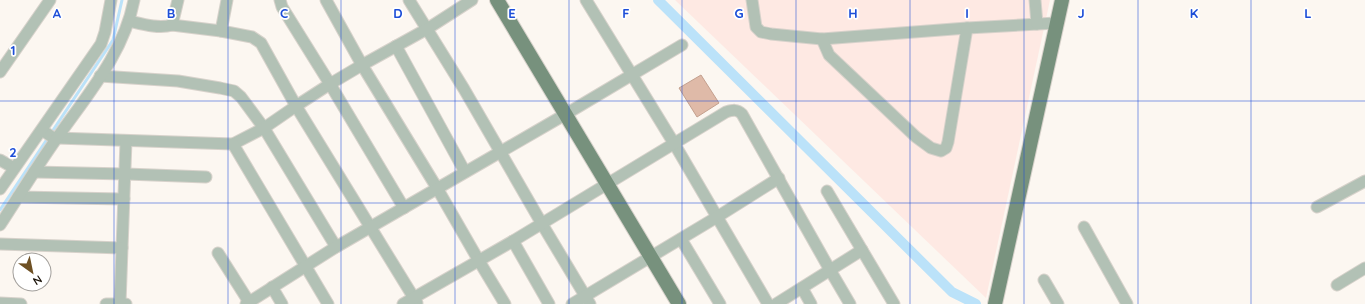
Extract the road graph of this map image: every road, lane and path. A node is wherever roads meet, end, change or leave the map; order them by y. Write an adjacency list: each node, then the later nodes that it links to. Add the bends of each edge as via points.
1 (50, 0): 27 (street)
2 (134, 0): 15 (street)
3 (178, 0): 18 (street)
4 (227, 0): 21 (street)
5 (280, 0): 30 (street)
6 (326, 0): 26 (street)
7 (409, 0): 20 (street)
8 (472, 0): 20 (street)
9 (497, 0): 32 (main road)
10 (586, 0): 28 (street)
11 (752, 0): 22 (street, via 758,30 771,34)
12 (1035, 0): 17 (street)
13 (1062, 0): 16 (main road)
14 (108, 1): 25 (street, via 105,32)
15 (129, 21): 18 (street); 25 (street, via 124,34)
16 (1056, 23): 17 (street); 78 (main road)
17 (1037, 24): 19 (street)
18 (172, 25): 21 (street)
19 (967, 28): 22 (street); 22 (street, via 948,142 942,152 916,138 829,55)
20 (427, 29): 24 (street); 38 (street)
21 (221, 31): 31 (street, via 252,37 261,43)
22 (822, 39)
23 (682, 45): 28 (street)
24 (396, 46): 26 (street); 42 (street)
25 (108, 48): 29 (street); 34 (street)
26 (362, 65): 30 (street); 48 (street)
27 (0, 72)
28 (632, 75): 32 (street); 37 (street)
29 (100, 76): 33 (street, via 178,81 234,91); 34 (street)
30 (330, 84): 31 (street); 54 (street)
31 (296, 106): 33 (street); 58 (street)
32 (566, 114): 38 (street); 47 (main road)
33 (264, 128): 36 (street); 63 (street)
34 (49, 135): 35 (street); 40 (street); 41 (street)
35 (126, 142): 36 (street); 43 (street)
36 (233, 144): 69 (street)
37 (675, 144): 45 (street, via 726,112 737,110 742,114); 47 (street); 55 (street)
38 (500, 152): 42 (street); 56 (street)
39 (0, 160): 40 (street)
40 (14, 168): 49 (street)
41 (34, 172): 43 (street); 51 (street)
42 (465, 172): 48 (street)
43 (126, 174): 44 (street); 52 (street)
44 (206, 177)
45 (779, 178): 55 (street); 71 (street)
46 (1365, 181): 53 (street)
47 (608, 184): 56 (street); 67 (main road)
48 (437, 188): 54 (street); 68 (street)
49 (0, 189)
50 (827, 191): 65 (street)
51 (18, 197): 52 (street); 57 (street)
52 (124, 199): 64 (street)
53 (1317, 207)
54 (404, 208): 58 (street)
55 (717, 217): 60 (street); 93 (street)
56 (542, 224): 61 (street); 76 (street)
57 (0, 225)
58 (370, 227): 63 (street); 77 (street)
59 (1084, 227): 99 (street)
60 (681, 239): 67 (street); 92 (street)
61 (513, 241): 68 (street); 89 (street)
62 (0, 244): 64 (street)
63 (336, 247): 69 (street)
64 (122, 248): 83 (street)
65 (862, 250): 71 (street); 97 (street)
66 (218, 254): 80 (street)
67 (651, 256): 76 (street); 91 (main road)
68 (478, 261): 77 (street); 88 (street)
69 (305, 266): 74 (street); 86 (street)
70 (1365, 268): 73 (street)
71 (830, 270): 75 (street); 96 (street)
72 (1044, 280): 98 (street)
73 (1337, 285)
74 (272, 287): 80 (street); 85 (street)
75 (802, 288): 94 (street); 95 (street)
76 (588, 300): 90 (street)
77 (416, 301): 87 (street)
78 (996, 302)
79 (0, 303): 81 (street)
80 (247, 303)
81 (21, 304)
82 (106, 304): 83 (street)
83 (120, 304): 84 (street)
84 (126, 304)
85 (282, 304)
86 (328, 304)
87 (403, 304)
88 (505, 304)
89 (549, 304)
90 (572, 304)
91 (680, 304)
92 (720, 304)
93 (768, 304)
94 (776, 304)
95 (811, 304)
96 (850, 304)
97 (894, 304)
98 (1058, 304)
99 (1127, 304)

